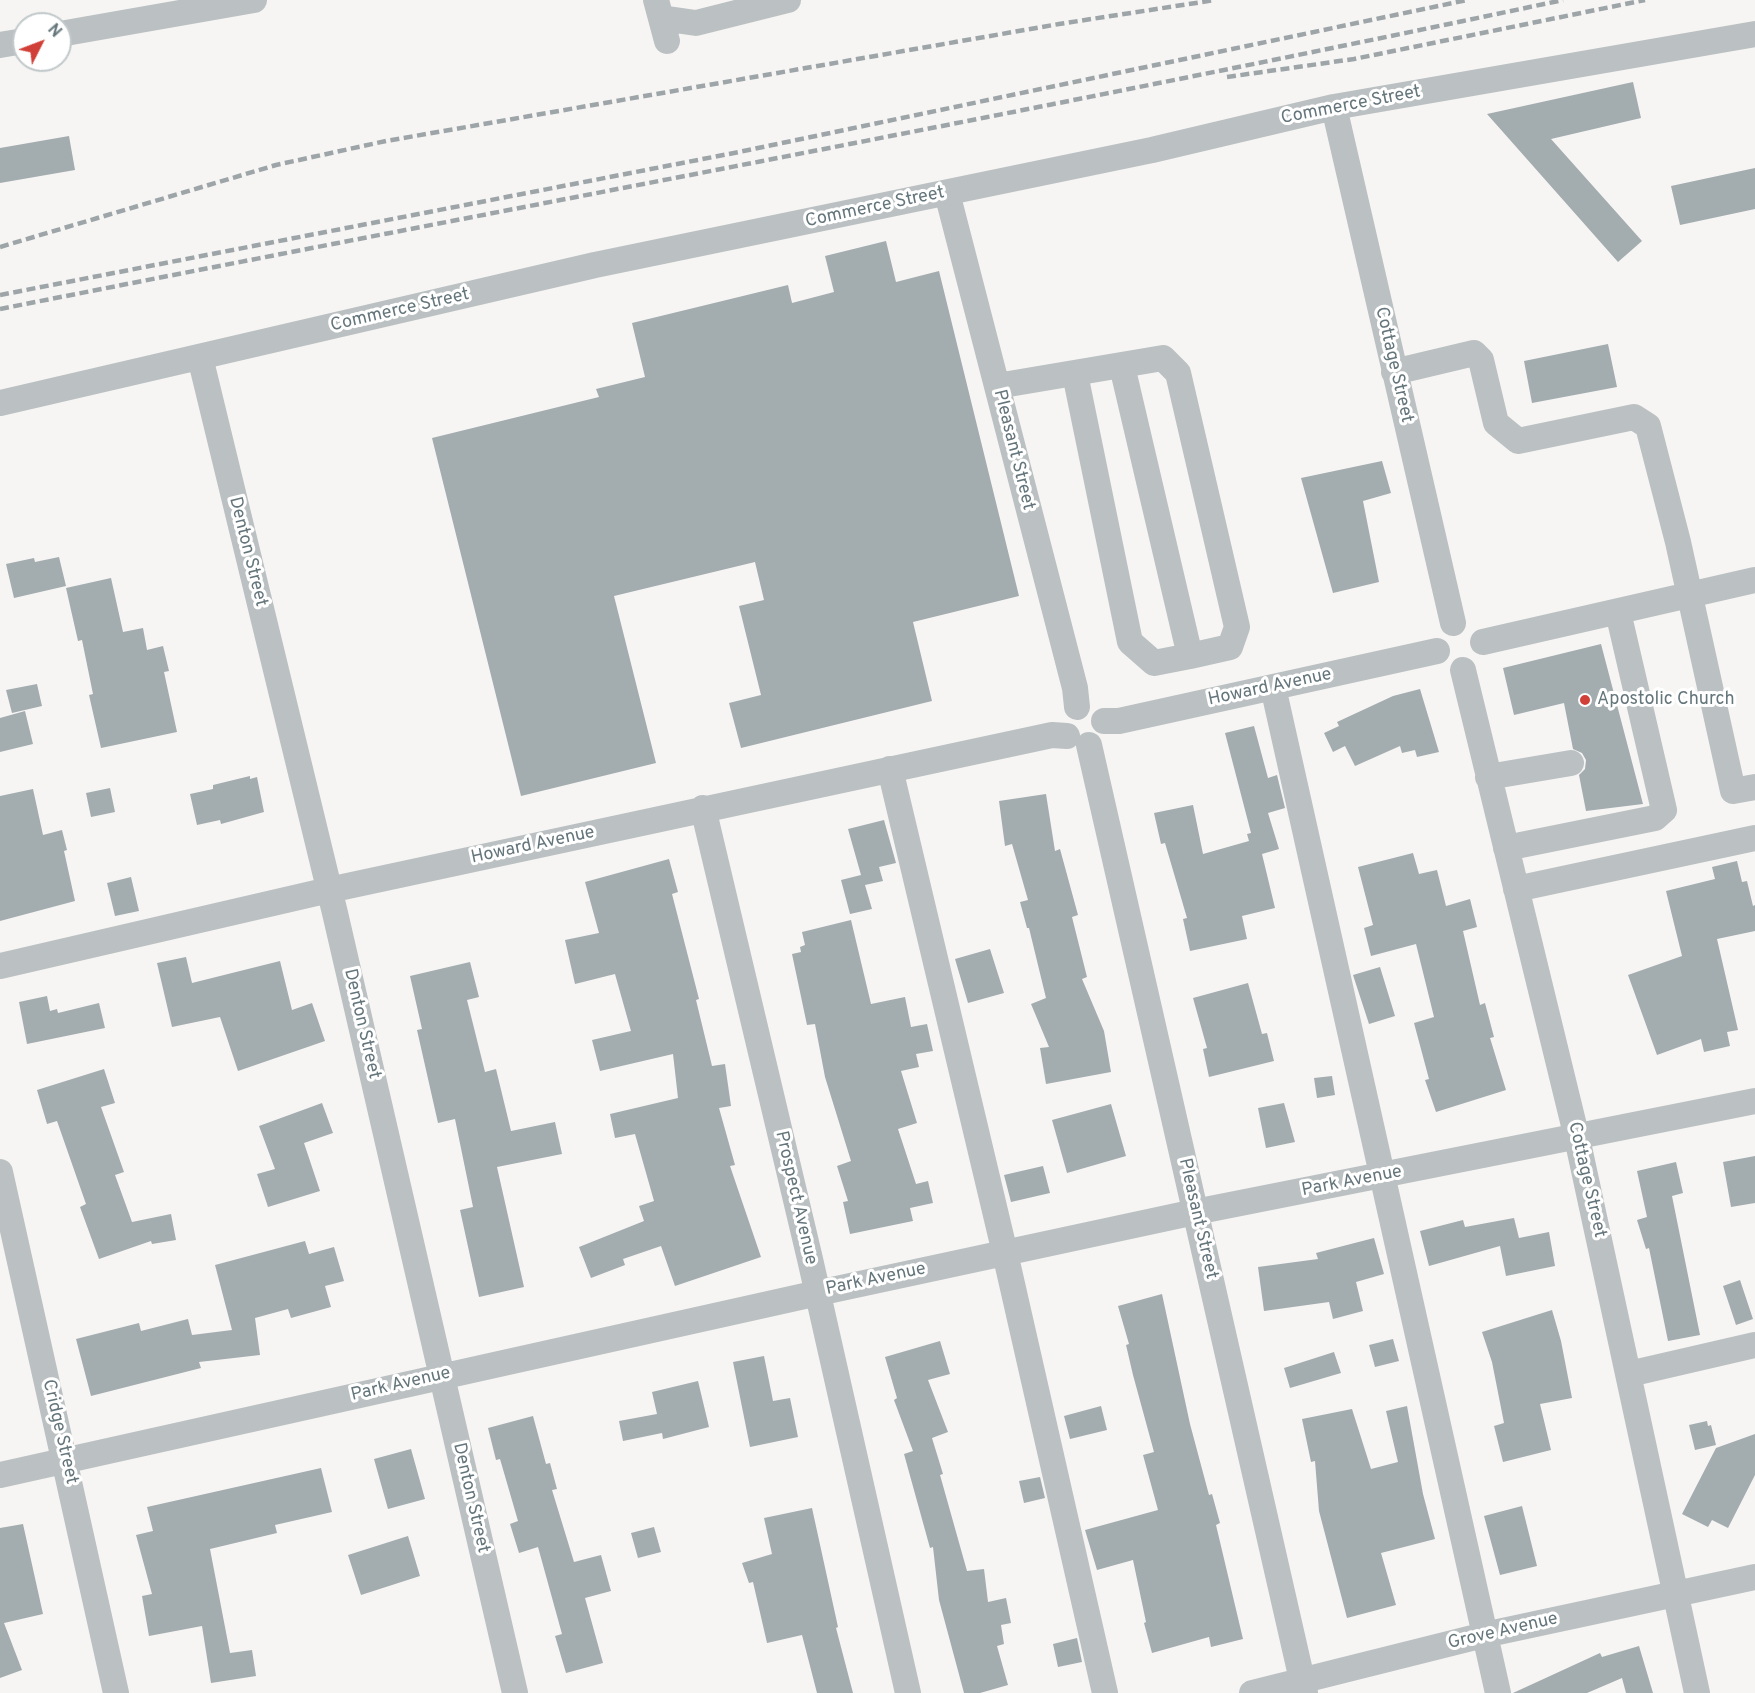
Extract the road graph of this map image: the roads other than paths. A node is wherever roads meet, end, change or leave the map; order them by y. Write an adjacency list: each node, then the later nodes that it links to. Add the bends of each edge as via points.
1 (254, 0): 4 (street)
2 (788, 0): 3 (street, via 696,23)
3 (661, 20)
4 (72, 32)
5 (1755, 34): 6 (street, Commerce Street)
6 (1334, 107): 7 (street, Commerce Street); 10 (street, Cottage Street)
7 (947, 194): 8 (street, Commerce Street, via 595,265); 12 (street, Pleasant Street)
8 (200, 357): 13 (street, Commerce Street); 34 (street, Denton Street)
9 (1122, 366): 11 (street); 20 (street); 20 (street, via 1163,358 1178,373 1237,627 1230,647)
10 (1394, 372): 15 (street, via 1474,353 1481,360 1496,423 1518,441 1634,417 1648,426); 17 (street, Cottage Street)
11 (1076, 374): 12 (street); 20 (street, via 1130,642 1154,663)
12 (997, 386): 23 (street, Pleasant Street)
13 (0, 403)
14 (1755, 580): 15 (street)
15 (1690, 595): 16 (street); 29 (street, via 1733,791)
16 (1618, 612): 18 (street); 32 (street, via 1664,810 1655,818)
17 (1453, 623): 18 (street, via 1469,624); 19 (street, via 1440,633)
18 (1483, 642): 21 (street, via 1476,663)
19 (1437, 651): 21 (street, via 1448,667); 22 (street, Howard Avenue)
20 (1190, 656)
21 (1463, 670): 28 (street, Cottage Street)
22 (1273, 687): 24 (street, Howard Avenue); 39 (street)
23 (1077, 707): 24 (street, via 1097,710); 25 (street, via 1067,716)
24 (1104, 721): 25 (street, via 1103,734)
25 (1078, 740): 27 (street, Howard Avenue, via 1052,735); 40 (street, Pleasant Street)
26 (1570, 763): 28 (street)
27 (890, 769): 30 (street, Howard Avenue); 41 (street)
28 (1488, 777): 32 (street, Cottage Street)
29 (1755, 787)
30 (703, 808): 34 (street, Howard Avenue); 42 (street, Prospect Avenue)
31 (1755, 838): 33 (street)
32 (1506, 848): 33 (street, Cottage Street)
33 (1516, 889): 37 (street, Cottage Street)
34 (329, 890): 35 (street, Howard Avenue); 45 (street, Denton Street)
35 (0, 966)
36 (1755, 1101): 37 (street, Park Avenue)
37 (1576, 1138): 39 (street, Park Avenue); 44 (street, Cottage Street)
38 (0, 1172): 46 (street, Cridge Street)
39 (1383, 1176): 40 (street, Park Avenue); 50 (street)
40 (1195, 1212): 41 (street, Park Avenue); 51 (street, Pleasant Street)
41 (1005, 1253): 42 (street, Park Avenue); 55 (street)
42 (818, 1293): 45 (street, Park Avenue); 54 (street, Prospect Avenue)
43 (1755, 1345): 44 (street)
44 (1629, 1374): 49 (street, Cottage Street)
45 (443, 1376): 46 (street, Park Avenue); 53 (street, Denton Street)
46 (65, 1460): 47 (street, Park Avenue); 52 (street, Cridge Street)
47 (0, 1475)
48 (1755, 1577): 49 (street, Grove Avenue)
49 (1674, 1594): 50 (street, Grove Avenue); 58 (street, Cottage Street)
50 (1484, 1635): 51 (street, Grove Avenue); 57 (street)
51 (1304, 1688): 56 (street, Grove Avenue)
52 (116, 1693)
53 (515, 1693)
54 (908, 1693)
55 (1105, 1693)
56 (1252, 1693)
57 (1498, 1693)
58 (1697, 1693)

